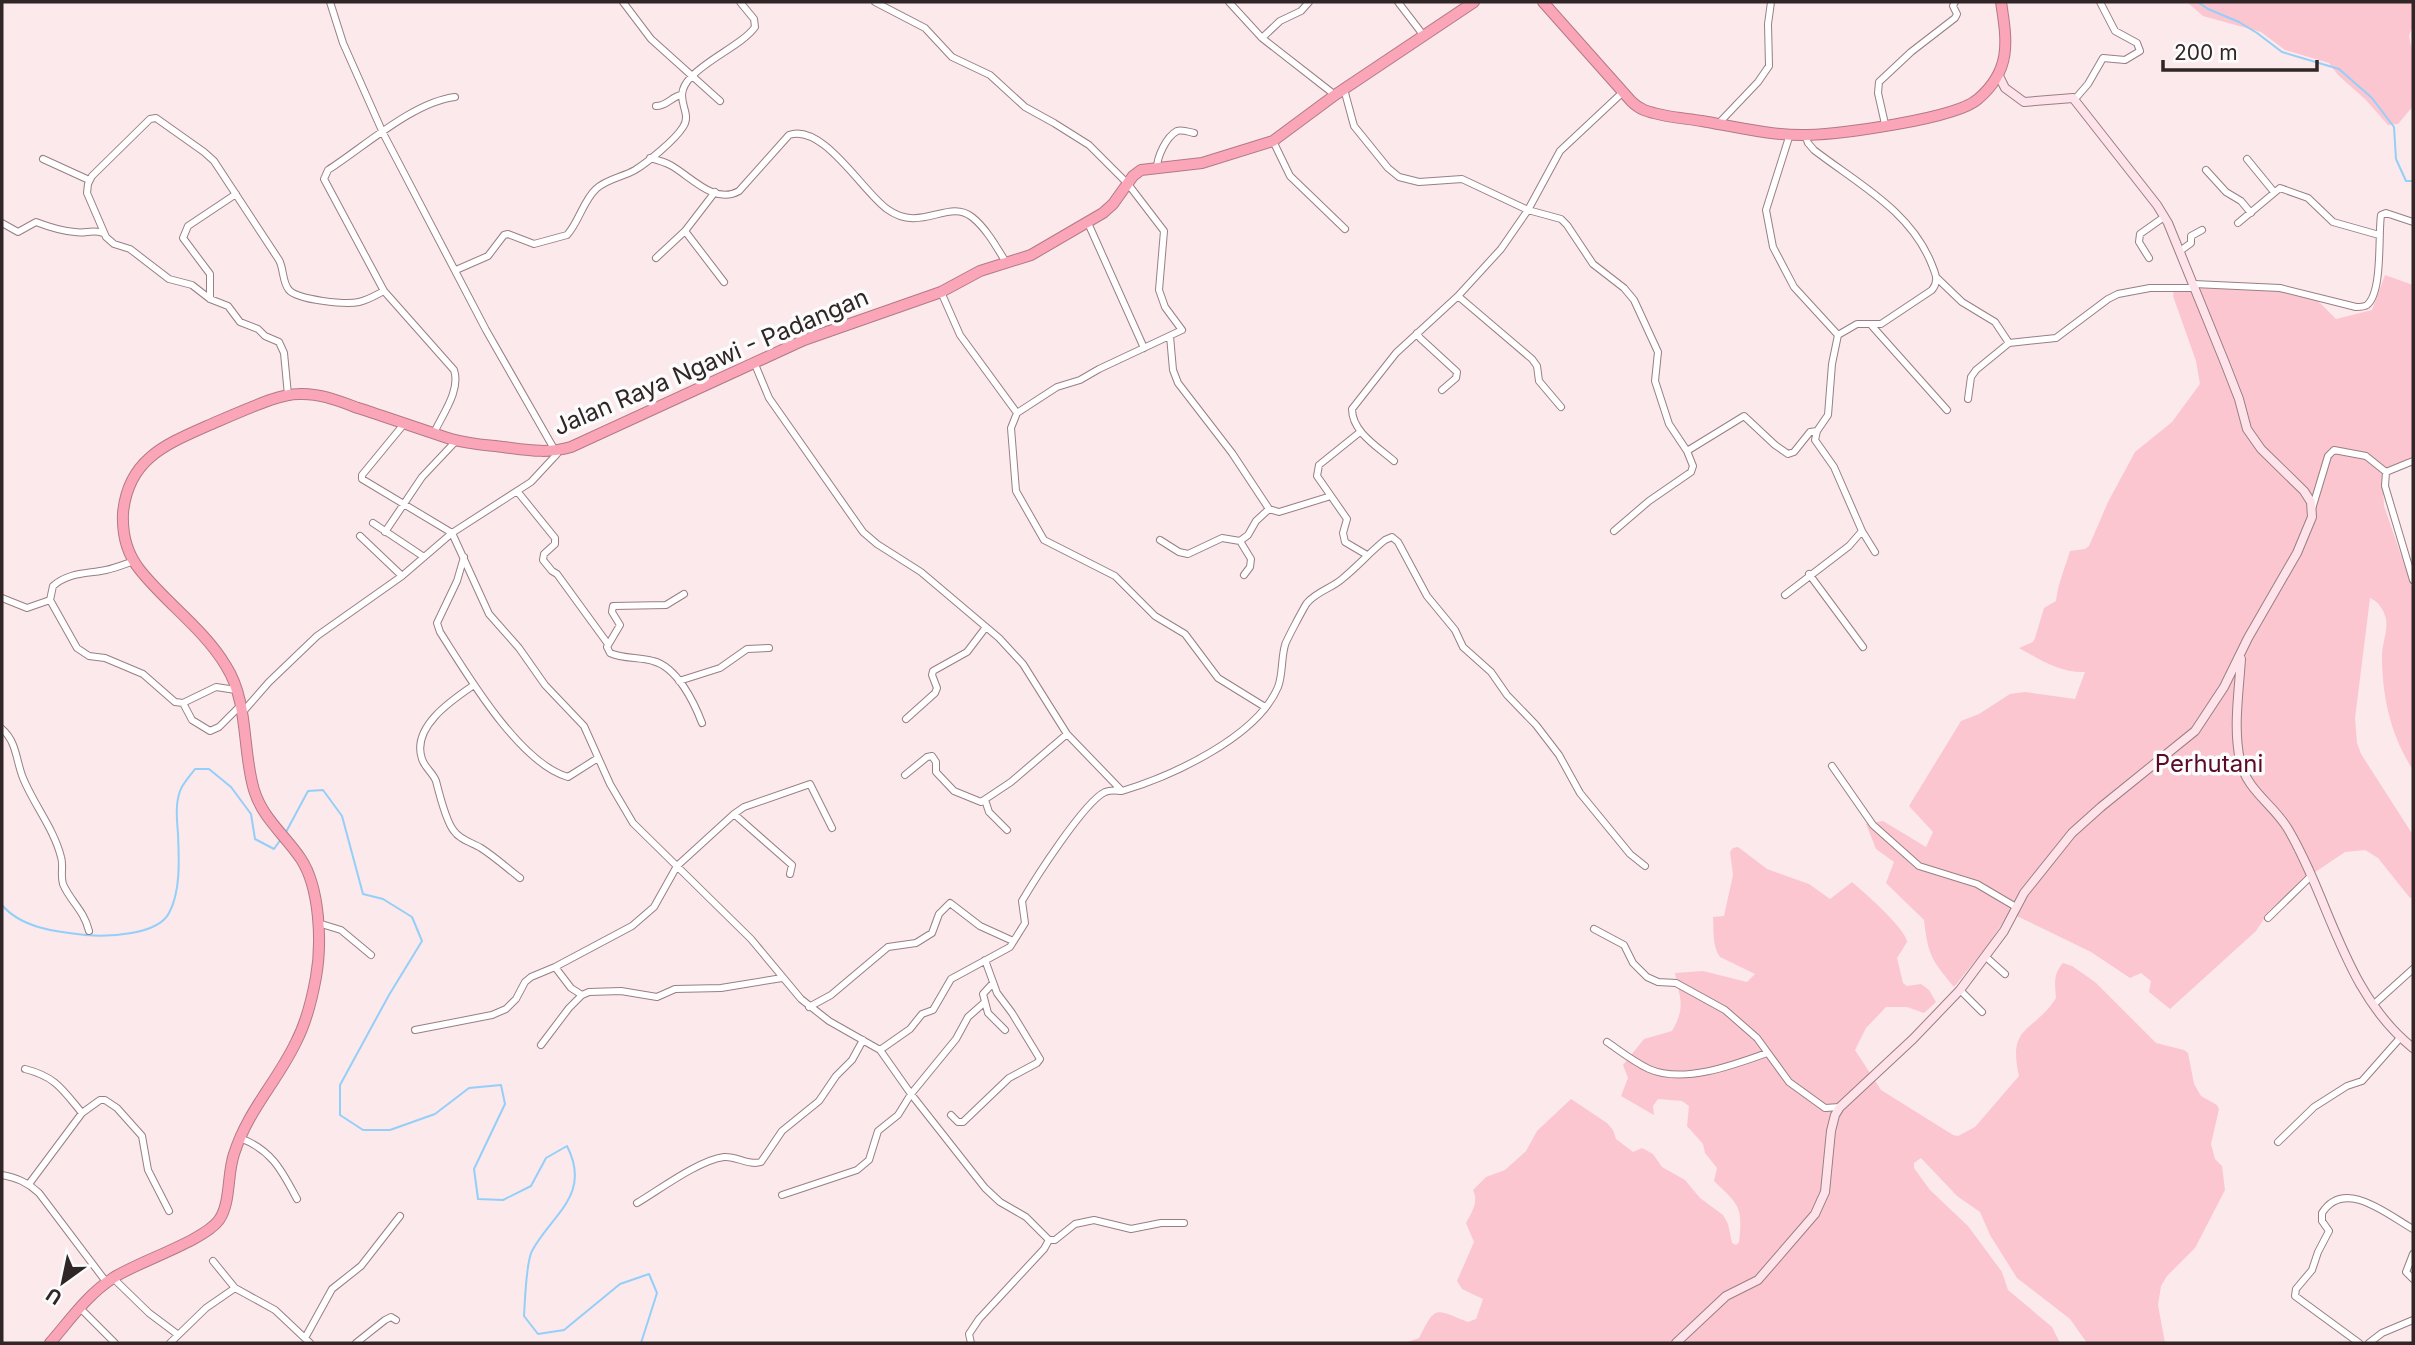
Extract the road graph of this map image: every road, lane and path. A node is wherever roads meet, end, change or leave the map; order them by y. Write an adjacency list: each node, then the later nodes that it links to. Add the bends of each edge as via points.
1 (330, 2): 27 (street)
2 (623, 2): 17 (street, via 651,39)
3 (740, 2): 17 (street, via 755,27)
4 (875, 2): 38 (street, via 919,24 952,57 990,75 1025,107 1088,145)
5 (1229, 2): 15 (street)
6 (1309, 2): 15 (street)
7 (1398, 2): 14 (street)
8 (1474, 2): 14 (highway, Jalan Raya Ngawi - Padangan)
9 (1771, 2): 25 (street, via 1769,66)
10 (1955, 2): 26 (street, via 1955,18 1878,82)
11 (2001, 2): 16 (highway, via 2007,43)
12 (2100, 2): 22 (street, via 2115,31 2140,45 2140,51 2124,60 2103,58)
13 (1549, 3): 19 (highway)
14 (1424, 36): 18 (highway, Jalan Raya Ngawi - Padangan)
15 (1262, 38): 18 (street)
16 (1998, 74): 22 (street, via 2005,88 2024,102); 26 (highway, via 1978,100 1959,111)
17 (693, 75): 20 (street); 23 (street)
18 (1340, 92): 31 (highway, Jalan Raya Ngawi - Padangan); 42 (street, via 1354,126 1394,174 1411,181 1467,180)
19 (1623, 92): 25 (highway, via 1644,110); 42 (street, via 1560,151)
20 (681, 95): 24 (street); 32 (street, via 685,123)
21 (455, 97): 27 (street, via 426,105)
22 (2075, 99): 44 (street)
23 (720, 102)
24 (656, 106)
25 (1718, 124): 29 (highway)
26 (1885, 124): 30 (highway)
27 (383, 133): 58 (street); 62 (street, via 328,170 324,179)
28 (1194, 133): 35 (street, via 1174,133)
29 (1790, 134): 30 (highway); 68 (street, via 1767,205 1773,247 1794,287)
30 (1805, 135): 59 (street, via 1814,150 1886,202 1913,231)
31 (1273, 141): 35 (highway, Jalan Raya Ngawi - Padangan, via 1202,163); 49 (street, via 1290,176)
32 (650, 158): 39 (street); 58 (street, via 595,189 567,235 534,244 508,234 488,256)
33 (43, 159): 37 (street)
34 (2247, 159): 40 (street)
35 (1157, 168): 38 (highway, Jalan Raya Ngawi - Padangan, via 1141,170)
36 (2206, 170): 43 (street)
37 (89, 180): 41 (street, via 152,118 204,152); 52 (street, via 87,193)
38 (1128, 184): 47 (highway, Jalan Raya Ngawi - Padangan, via 1113,204); 69 (street, via 1164,231 1159,289 1165,307 1182,330)
39 (715, 192): 51 (street); 57 (street, via 735,193 789,135 798,132 826,145 877,201 902,218 916,220 960,210 972,216)
40 (2274, 192): 43 (street); 53 (street, via 2280,188 2305,196 2333,222)
41 (236, 194): 62 (street, via 279,260 294,295 351,303); 65 (street, via 188,226 183,236 210,274)
42 (1528, 210): 64 (street, via 1501,249); 85 (street, via 1564,222 1593,264 1634,300 1658,352 1655,381 1669,424)
43 (2251, 213): 48 (street)
44 (2164, 217): 54 (street); 56 (street, via 2140,234 2139,242)
45 (2413, 222): 53 (street, via 2382,214)
46 (2, 223): 52 (street, via 19,232 36,222 53,229)
47 (1088, 223): 57 (highway, Jalan Raya Ngawi - Padangan, via 1031,256); 71 (street)
48 (2238, 223)
49 (1345, 229)
50 (2202, 230): 54 (street)
51 (685, 231): 55 (street); 60 (street)
52 (103, 233): 65 (street, via 164,276 192,285)
53 (2379, 235): 61 (street, via 2379,273 2365,306 2280,288)
54 (2180, 251): 61 (street)
55 (656, 258)
56 (2150, 258)
57 (1007, 264): 63 (highway, Jalan Raya Ngawi - Padangan, via 980,271)
58 (456, 270): 84 (street)
59 (1937, 278): 66 (street, via 1932,290); 70 (street, via 1962,302 1995,322)
60 (724, 282)
61 (2194, 286): 70 (street, via 2113,296 2056,338); 93 (street, via 2247,429 2304,491)
62 (384, 291): 82 (street, via 456,374 455,388)
63 (941, 292): 72 (highway, Jalan Raya Ngawi - Padangan); 78 (street, via 960,335)
64 (1458, 296): 67 (street); 76 (street, via 1532,359 1539,381)
65 (210, 299): 74 (street, via 228,306 243,325 279,342)
66 (1872, 326): 68 (street, via 1857,324); 77 (street)
67 (1417, 333): 73 (street, via 1457,372); 81 (street, via 1352,409)
68 (1838, 335): 80 (street, via 1828,415)
69 (1170, 336): 71 (street); 92 (street, via 1178,383)
70 (2009, 343): 75 (street, via 1976,369)
71 (1144, 348): 78 (street, via 1057,387)
72 (754, 362): 84 (highway, Jalan Raya Ngawi - Padangan); 115 (street, via 769,398 863,532)
73 (1442, 390)
74 (288, 395): 79 (highway, Jalan Raya Ngawi - Padangan, via 325,397); 106 (highway, Jalan Raya Ngawi - Padangan, via 185,436 145,461 129,488 123,516 126,544)
75 (1968, 399)
76 (1561, 407)
77 (1947, 410)
78 (1017, 414): 124 (street, via 1011,428 1016,491 1044,540 1115,576 1155,617 1185,634 1218,678)
79 (404, 424): 82 (highway, Jalan Raya Ngawi - Padangan); 91 (street, via 361,477)
80 (1817, 431): 85 (street, via 1810,432 1788,454 1744,416); 96 (street, via 1817,444 1834,467)
81 (1360, 432): 86 (street); 90 (street, via 1319,465 1317,476)
82 (434, 433): 83 (highway, Jalan Raya Ngawi - Padangan)
83 (456, 441): 84 (highway, Jalan Raya Ngawi - Padangan); 91 (street)
84 (557, 451): 89 (street, via 538,477)
85 (1687, 451): 95 (street, via 1691,472)
86 (1394, 461)
87 (2413, 461): 88 (street)
88 (2386, 472): 93 (street, via 2366,456 2332,451); 110 (street, via 2385,486)
89 (517, 491): 98 (street); 116 (street, via 555,538 543,560)
90 (1331, 496): 92 (street, via 1279,512); 103 (street, via 1347,519 1345,542)
91 (403, 503): 97 (street); 98 (street)
92 (1269, 509): 101 (street)
93 (2312, 510): 119 (street, via 2297,554)
94 (373, 523): 97 (street)
95 (1614, 531)
96 (1862, 531): 102 (street); 107 (street)
97 (385, 532): 104 (street)
98 (452, 533): 104 (street); 105 (street)
99 (360, 536): 109 (street)
100 (1160, 540): 101 (street, via 1188,554 1222,538)
101 (1240, 541): 108 (street, via 1251,559)
102 (1875, 552)
103 (1367, 555): 124 (street, via 1305,606 1286,640 1280,679); 139 (street, via 1389,537 1398,542 1427,596 1463,647 1536,725 1580,793)
104 (424, 557): 109 (street)
105 (464, 557): 121 (street, via 437,623); 130 (street, via 493,620 584,726)
106 (134, 561): 114 (street, via 67,577 53,586); 122 (highway, Jalan Raya Ngawi - Padangan, via 221,659)
107 (1809, 574): 112 (street); 117 (street)
108 (1244, 575)
109 (402, 576): 125 (street, via 317,636)
110 (2413, 580)
111 (684, 594): 116 (street, via 666,605 613,606 620,625)
112 (1785, 595)
113 (2, 598): 114 (street, via 27,608)
114 (50, 600): 123 (street, via 79,651 143,674 172,700)
115 (986, 626): 126 (street, via 967,652 933,671 935,693); 129 (street, via 1023,664)
116 (608, 643): 120 (street, via 613,654 657,662)
117 (1863, 647)
118 (769, 648): 120 (street, via 747,649 720,668)
119 (2242, 653): 141 (street, via 2238,707 2242,766 2287,828); 143 (street, via 2195,732 2072,833)
120 (679, 681): 127 (street)
121 (474, 685): 130 (street, via 499,719 545,766 568,777); 142 (street, via 433,718 420,754 455,832)
122 (237, 690): 123 (street, via 216,687); 125 (highway, Jalan Raya Ngawi - Padangan)
123 (183, 703): 125 (street, via 192,720 210,731)
124 (1265, 707): 133 (street, via 1224,744)
125 (241, 710): 145 (highway, Jalan Raya Ngawi - Padangan, via 254,790 273,826 306,868)
126 (906, 719)
127 (702, 723)
128 (2, 729): 147 (street, via 13,743 23,778 53,835 64,887)
129 (1068, 734): 133 (street); 134 (street)
130 (598, 758): 138 (street, via 629,818)
131 (1832, 766): 143 (street, via 1873,825 1919,866 1977,884)
132 (905, 775): 134 (street, via 932,756 936,772 954,791 978,802)
133 (1122, 791): 148 (street, via 1102,794 1069,831 1022,901 1025,923)
134 (985, 800): 137 (street, via 989,812)
135 (734, 814): 136 (street, via 810,784); 138 (street); 140 (street, via 789,860)
136 (832, 828)
137 (1007, 830)
138 (677, 866): 152 (street, via 653,907 632,926); 155 (street, via 751,939)
139 (1645, 866)
140 (790, 874)
141 (2311, 876): 144 (street); 160 (street, via 2347,961)
142 (520, 878)
143 (2016, 907): 150 (street)
144 (2268, 918)
145 (318, 923): 149 (street, via 341,930); 177 (highway, Jalan Raya Ngawi - Padangan, via 316,978 298,1039)
146 (1594, 929): 171 (street, via 1624,945 1647,976 1676,983 1725,1010)
147 (89, 931)
148 (1013, 941): 151 (street, via 1008,949); 161 (street, via 980,926 950,903 939,914 932,933 916,943 888,947 831,995)
149 (371, 955)
150 (1986, 957): 154 (street); 157 (street)
151 (985, 960): 156 (street); 170 (street, via 951,979 933,1010)
152 (555, 968): 158 (street); 163 (street, via 527,979 510,1006 492,1015)
153 (2413, 969): 160 (street)
154 (2005, 974)
155 (782, 978): 158 (street, via 721,988 675,989 657,997 621,991); 161 (street)
156 (993, 983): 159 (street, via 983,992); 176 (street, via 1040,1061 1009,1078 963,1122)
157 (1960, 990): 162 (street); 174 (street)
158 (582, 995): 168 (street)
159 (985, 1002): 164 (street, via 988,1013); 173 (street, via 968,1017)
160 (2373, 1006): 165 (street)
161 (808, 1007): 166 (street)
162 (1982, 1012)
163 (415, 1030)
164 (1005, 1030)
165 (2400, 1038): 169 (street); 178 (street, via 2362,1081 2314,1107)
166 (863, 1040): 170 (street); 183 (street, via 819,1101 782,1130 761,1162 722,1158 694,1168)
167 (1607, 1042): 171 (street, via 1650,1070 1671,1073 1730,1067)
168 (541, 1045)
169 (2413, 1048)
170 (880, 1049): 173 (street)
171 (1768, 1053): 174 (street, via 1785,1078 1815,1102 1828,1109)
172 (24, 1069): 175 (street, via 52,1079)
173 (911, 1094): 181 (street, via 895,1119 878,1131 865,1165); 188 (street, via 985,1188)
174 (1840, 1107): 204 (street, via 1831,1131 1825,1192 1815,1213 1758,1280 1726,1296)
175 (82, 1113): 180 (street); 184 (street, via 105,1100 138,1129 148,1170)
176 (951, 1115)
177 (240, 1138): 182 (street, via 262,1149 277,1164); 192 (highway, Jalan Raya Ngawi - Padangan, via 218,1222)
178 (2278, 1142)
179 (2, 1175): 180 (street)
180 (29, 1184): 192 (street)
181 (782, 1195)
182 (297, 1199)
183 (637, 1203)
184 (169, 1212)
185 (400, 1216): 198 (street, via 361,1266 332,1289)
186 (1184, 1223): 188 (street, via 1131,1228 1094,1220 1075,1224)
187 (2413, 1229): 205 (street, via 2363,1199 2334,1202 2322,1213 2329,1231 2295,1296)
188 (1049, 1240): 203 (street, via 979,1319 969,1334)
189 (2413, 1254): 191 (street, via 2406,1272)
190 (214, 1261): 193 (street)
191 (2413, 1279)
192 (110, 1280): 194 (highway, Jalan Raya Ngawi - Padangan); 197 (street)
193 (235, 1288): 197 (street); 198 (street, via 275,1310)
194 (80, 1308): 199 (highway, Jalan Raya Ngawi - Padangan); 200 (street)
195 (396, 1320): 202 (street, via 384,1320)
196 (2413, 1320): 206 (street)
197 (177, 1334): 201 (street)
198 (307, 1340)
199 (50, 1343)
200 (115, 1343)
201 (170, 1343)
202 (356, 1343)
203 (971, 1343)
204 (1676, 1343)
205 (2359, 1343)
206 (2369, 1343)

